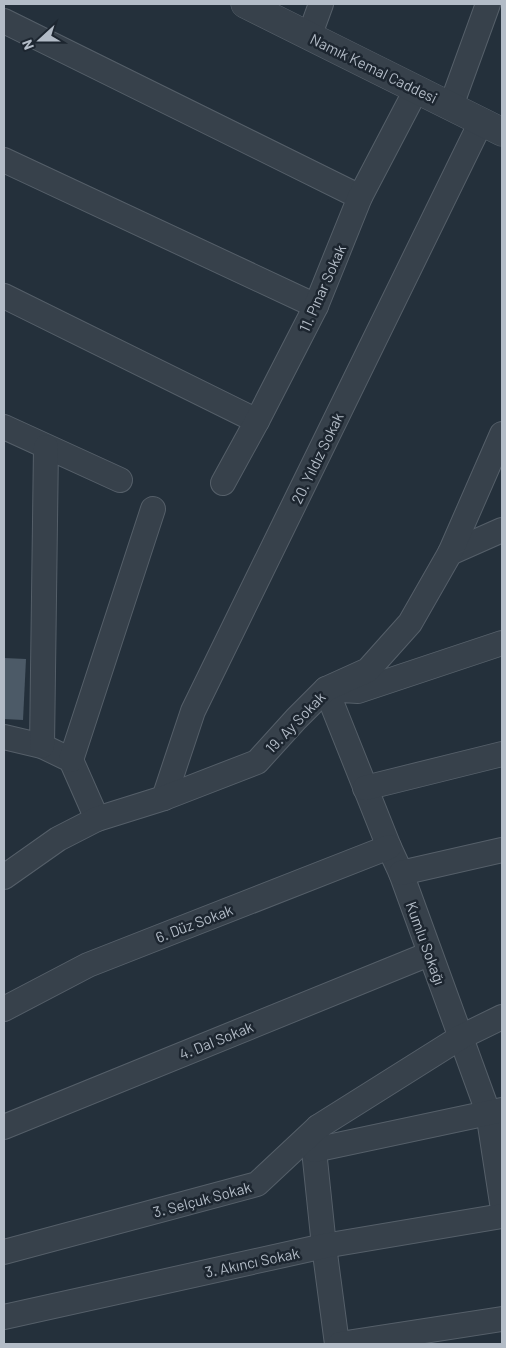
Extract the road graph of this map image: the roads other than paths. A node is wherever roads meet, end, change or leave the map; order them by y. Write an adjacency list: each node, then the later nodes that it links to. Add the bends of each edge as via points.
1 (246, 4): 5 (street, Namık Kemal Caddesi)
2 (321, 4): 5 (street)
3 (488, 4): 7 (street)
4 (4, 21): 10 (street)
5 (309, 36): 6 (street, Namık Kemal Caddesi)
6 (416, 90): 7 (street, Namık Kemal Caddesi); 10 (street, 11. Pınar Sokak)
7 (451, 106): 8 (street, Namık Kemal Caddesi)
8 (492, 127): 29 (street, 20. Yıldız Sokak, via 192,712)
9 (4, 160): 12 (street)
10 (360, 197): 12 (street, 11. Pınar Sokak)
11 (4, 296): 13 (street)
12 (316, 306): 13 (street, 11. Pınar Sokak)
13 (257, 421): 18 (street, 11. Pınar Sokak)
14 (4, 427): 16 (street)
15 (502, 434): 21 (street, 19. Ay Sokak)
16 (46, 446): 17 (street); 25 (street)
17 (120, 480)
18 (223, 483)
19 (153, 509): 27 (street)
20 (502, 530): 21 (street)
21 (450, 553): 23 (street, 19. Ay Sokak, via 410,623 368,670)
22 (502, 643): 23 (street, via 358,691)
23 (326, 689): 28 (street, Kumlu Sokağı); 29 (street, 19. Ay Sokak, via 257,762)
24 (4, 737): 25 (street)
25 (42, 746): 27 (street)
26 (502, 754): 28 (street)
27 (71, 760): 30 (street)
28 (365, 788): 31 (street, Kumlu Sokağı)
29 (164, 798): 30 (street, 19. Ay Sokak)
30 (97, 819): 34 (street, 19. Ay Sokak, via 58,838)
31 (389, 847): 33 (street, Kumlu Sokağı); 36 (street, 6. Düz Sokak, via 88,965)
32 (502, 850): 33 (street)
33 (401, 874): 35 (street, Kumlu Sokağı)
34 (4, 877)
35 (429, 954): 38 (street, Kumlu Sokağı); 40 (street, 4. Dal Sokak)
36 (4, 1009)
37 (502, 1017): 38 (street, 3. Selçuk Sokak)
38 (461, 1037): 39 (street, Kumlu Sokağı); 41 (street, 3. Selçuk Sokak)
39 (495, 1111): 41 (street); 42 (street, Kumlu Sokağı)
40 (4, 1127)
41 (316, 1138): 44 (street); 45 (street, 3. Selçuk Sokak, via 257,1184)
42 (502, 1202)
43 (502, 1216): 44 (street, 3. Akıncı Sokak)
44 (324, 1246): 46 (street, 3. Akıncı Sokak); 48 (street)
45 (4, 1252)
46 (4, 1317)
47 (502, 1319): 48 (street)
48 (338, 1344)

